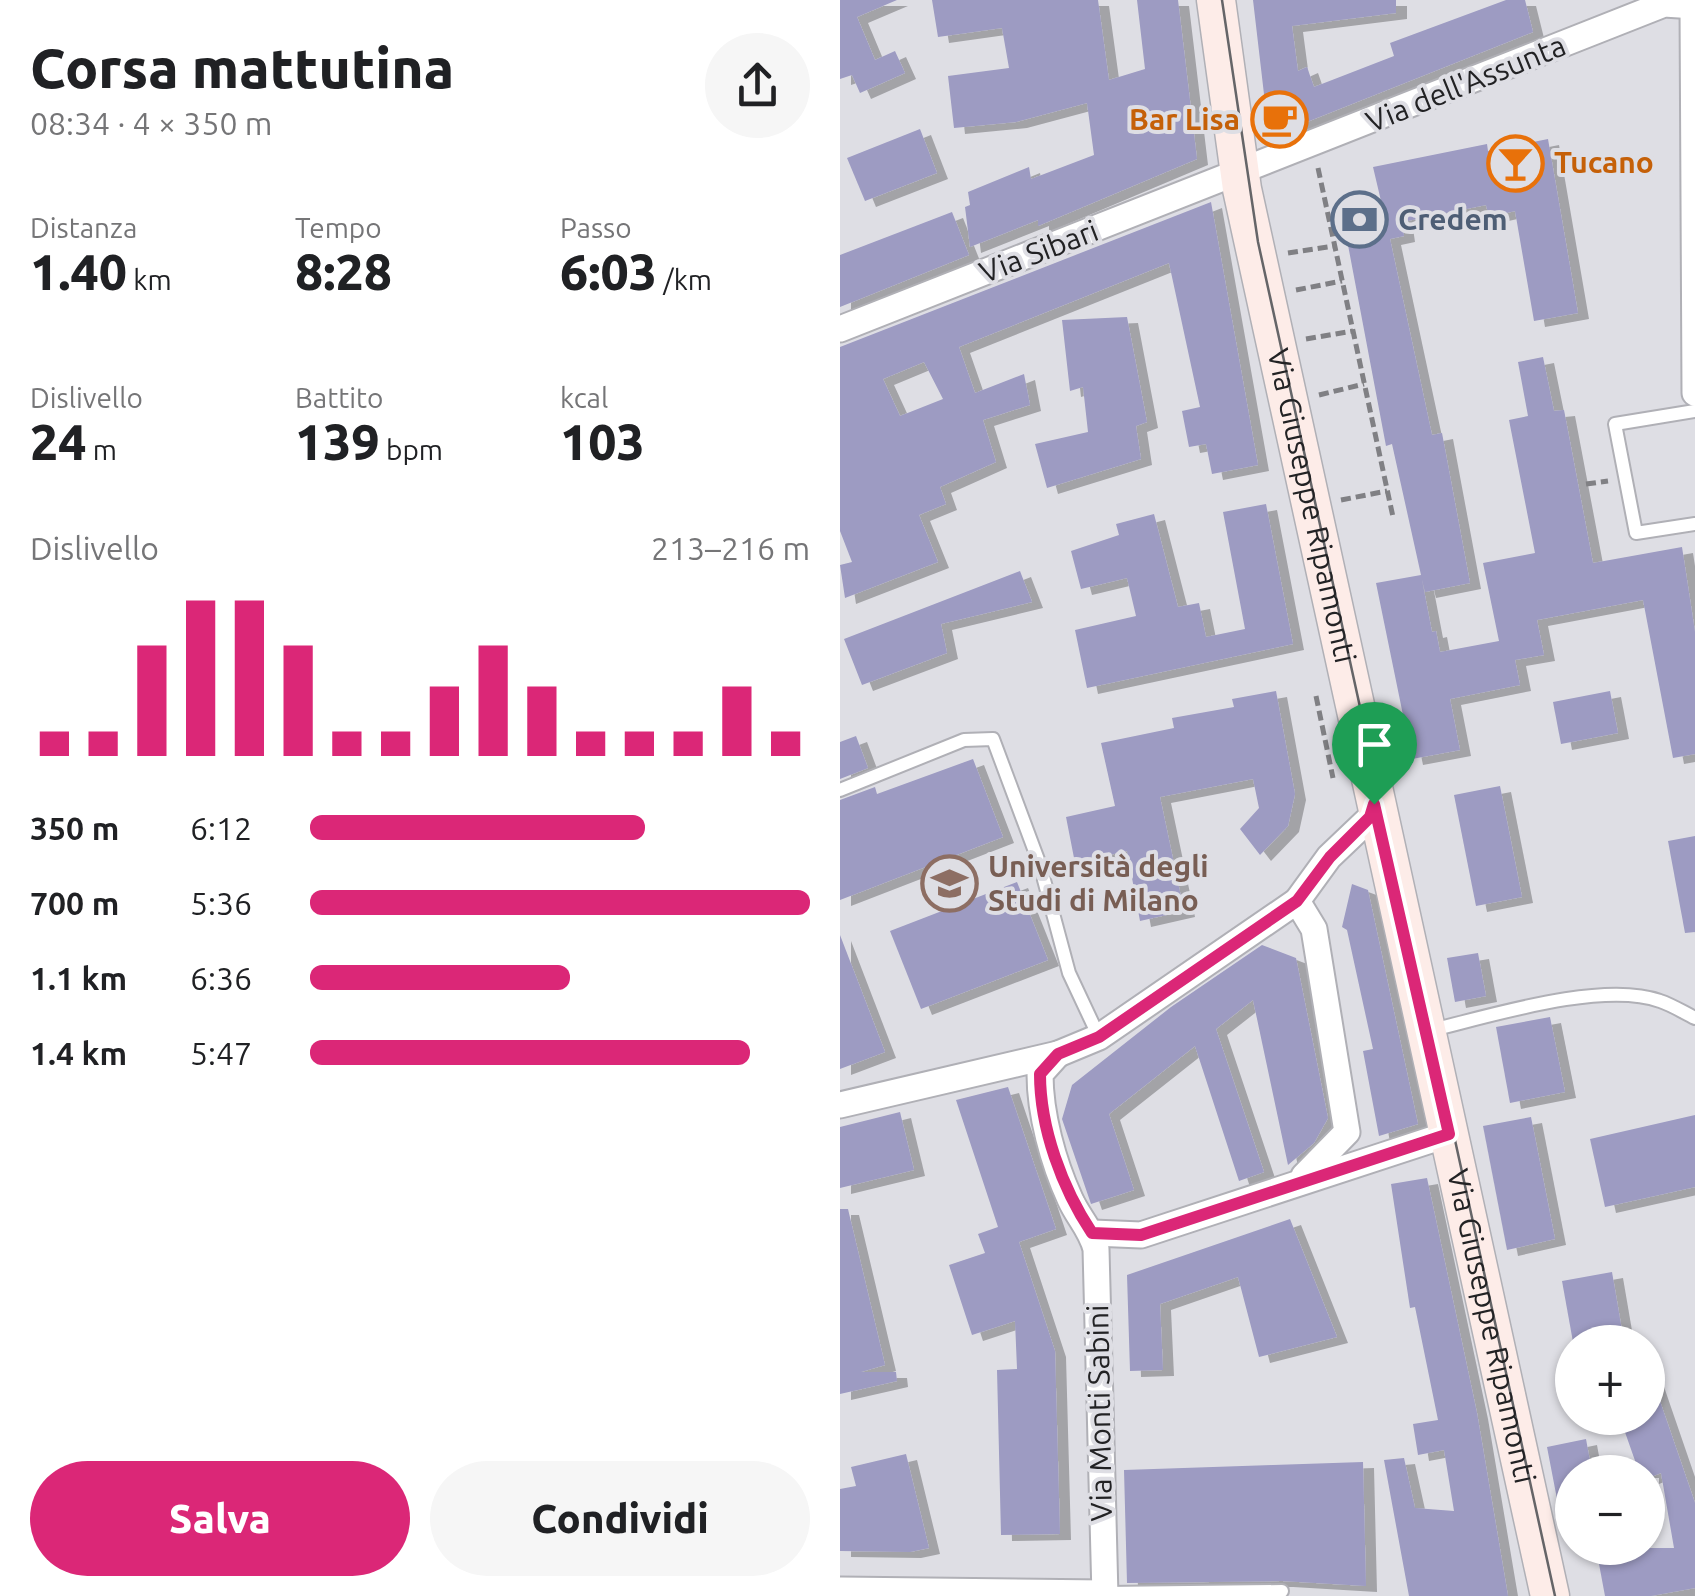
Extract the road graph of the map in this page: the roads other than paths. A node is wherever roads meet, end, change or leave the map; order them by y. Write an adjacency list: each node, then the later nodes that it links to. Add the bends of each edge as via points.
1 (1216, 0): 3 (street, Via Giuseppe Ripamonti)
2 (1694, 5): 3 (street, Via dell'Assunta, via 1664,4); 5 (street)
3 (1239, 174): 4 (street, Via Sibari); 9 (street, Via Giuseppe Ripamonti)
4 (840, 329)
5 (1695, 393)
6 (1695, 412): 7 (lane, via 1615,424 1636,533)
7 (1695, 524)
8 (840, 790): 13 (lane, via 964,740 992,739 1040,865 1069,973)
9 (1374, 804): 10 (street); 12 (street, Via Giuseppe Ripamonti)
10 (1297, 901): 13 (street); 17 (street, via 1314,929 1347,1132)
11 (1695, 1018): 12 (lane, via 1634,996 1525,1005)
12 (1426, 1031): 16 (street, Via Giuseppe Ripamonti)
13 (1099, 1037): 14 (street)
14 (1058, 1054): 15 (street); 18 (street, via 1040,1074 1040,1102 1070,1200)
15 (840, 1105)
16 (1449, 1134): 17 (street); 22 (street, Via Giuseppe Ripamonti)
17 (1301, 1180): 18 (street, via 1141,1235)
18 (1092, 1233): 21 (street, Via Monti Sabini)
19 (840, 1590): 21 (street)
20 (1282, 1591): 21 (lane)
21 (1105, 1594)
22 (1550, 1596)

